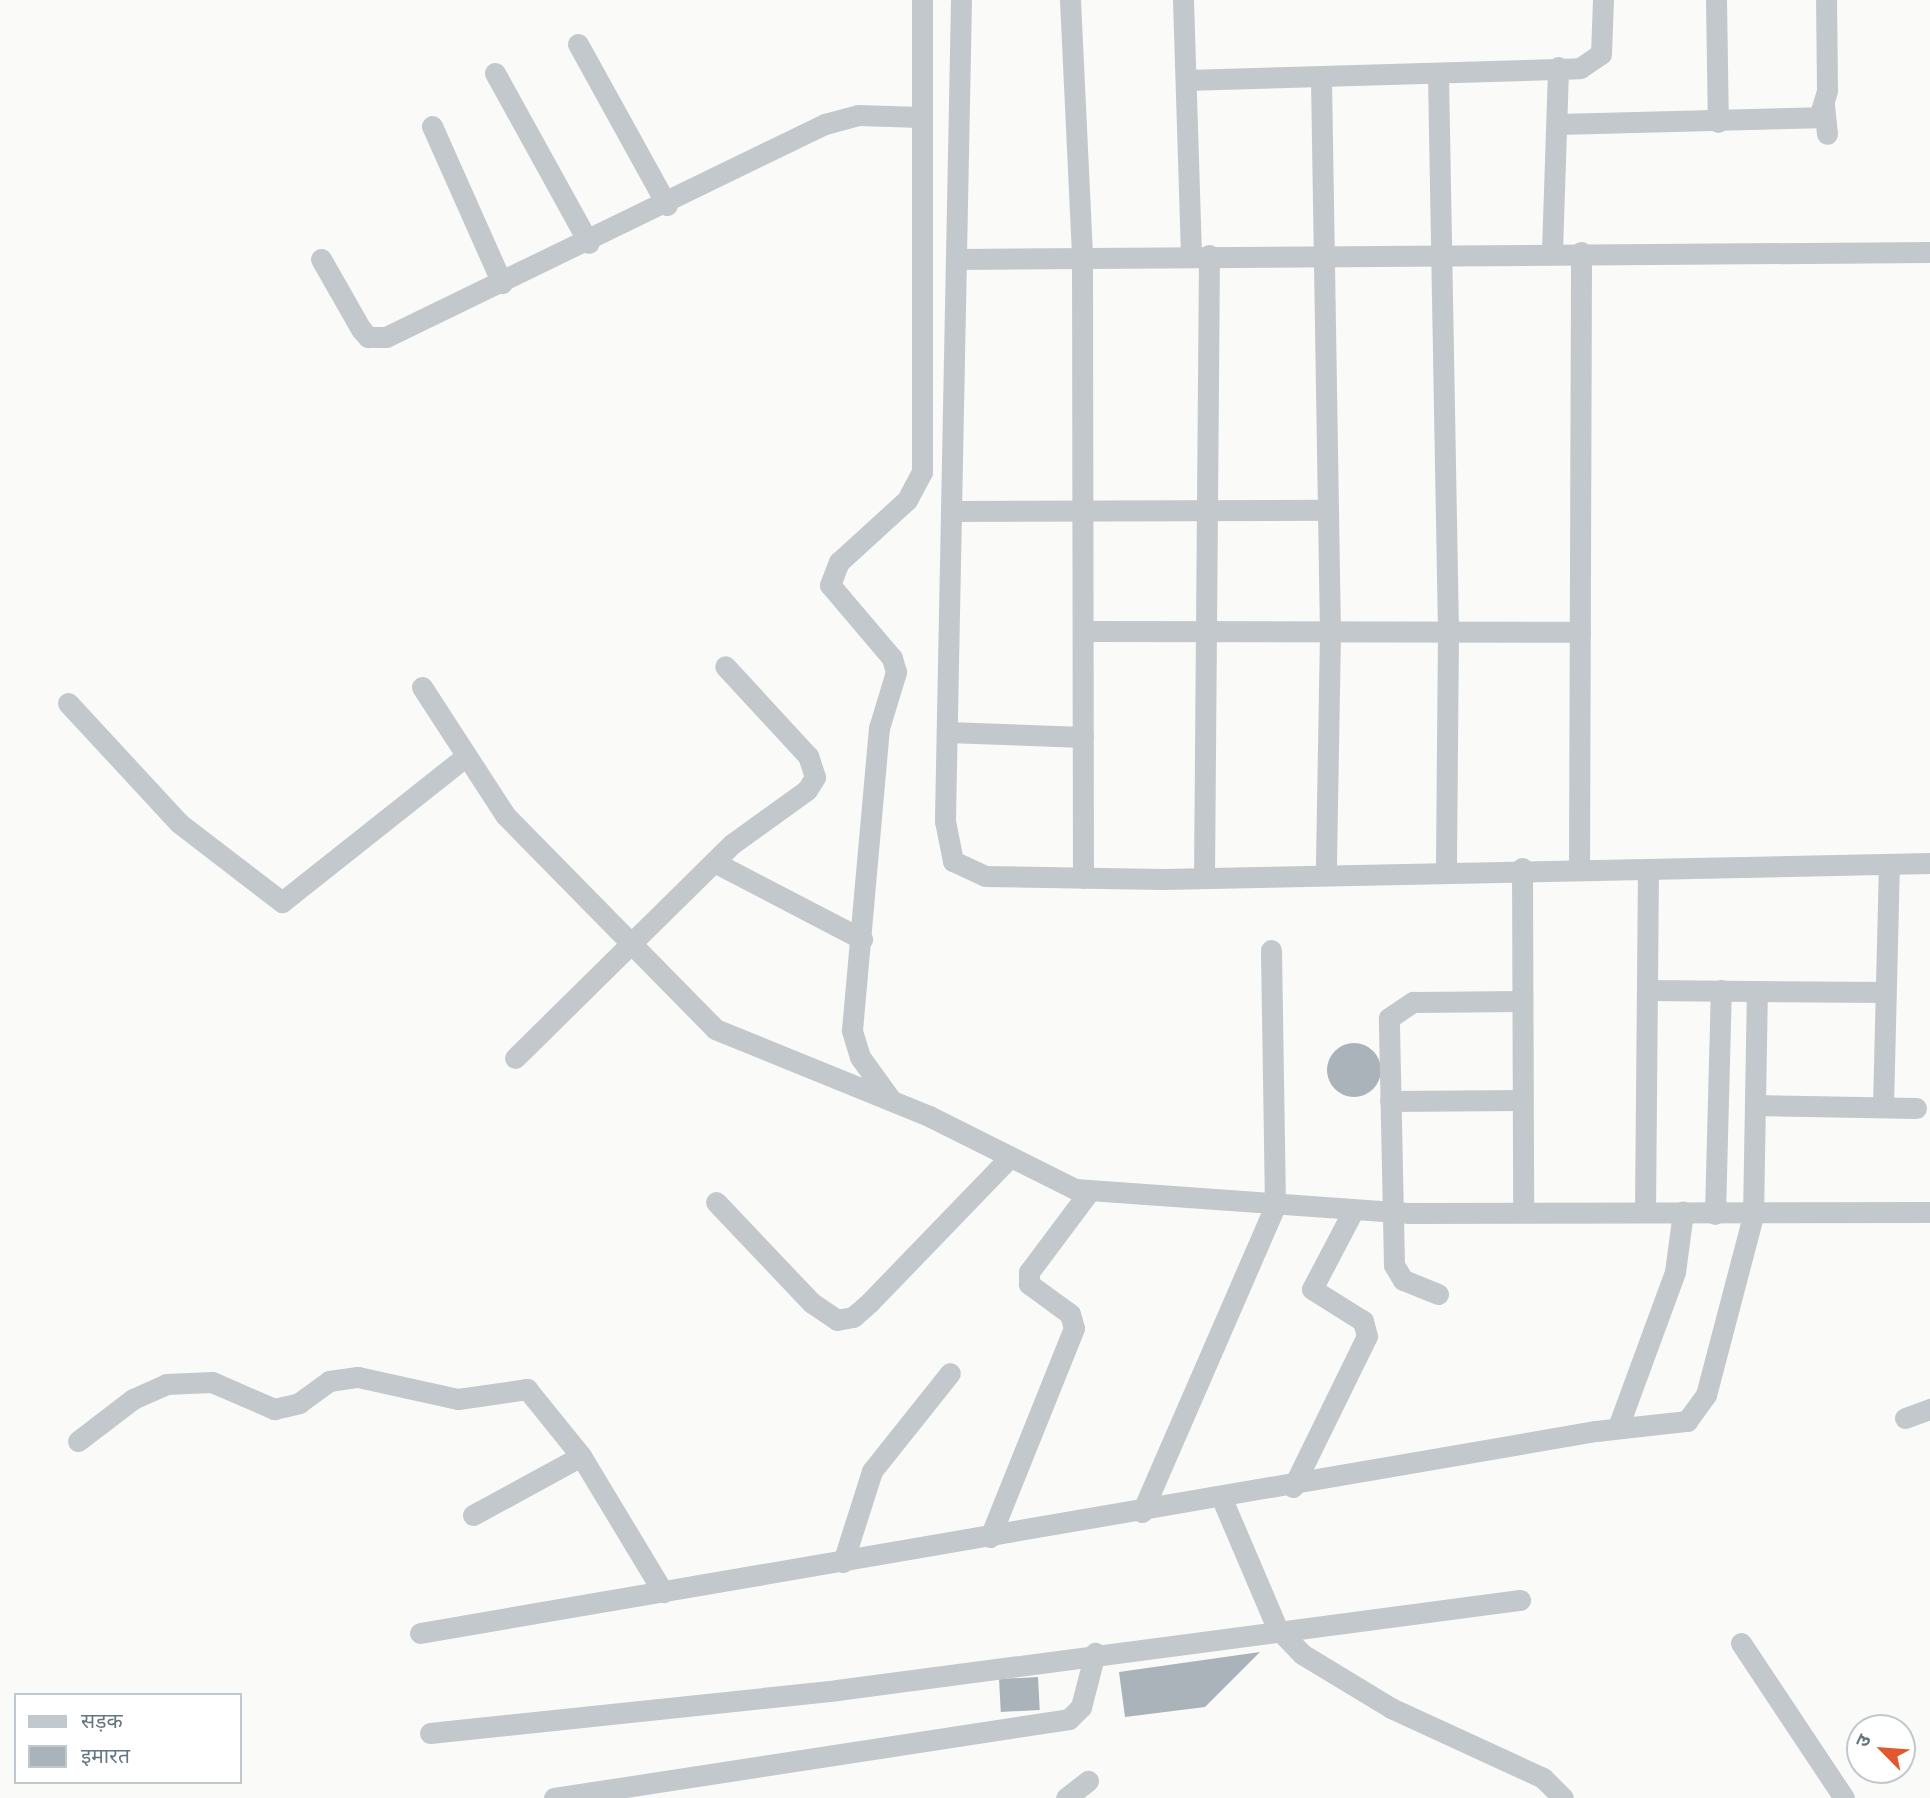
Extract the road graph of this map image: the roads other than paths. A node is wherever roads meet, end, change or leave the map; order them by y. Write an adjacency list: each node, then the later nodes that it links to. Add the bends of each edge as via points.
1 (922, 0): 15 (street)
2 (961, 0): 30 (street)
3 (1070, 0): 28 (street)
4 (1183, 0): 12 (street)
5 (1604, 0): 9 (street, via 1601,54 1580,68)
6 (1716, 0): 16 (street)
7 (1826, 0): 14 (street)
8 (578, 44): 20 (street)
9 (1558, 67): 11 (street); 17 (street)
10 (495, 74): 21 (street)
11 (1438, 75): 13 (street); 22 (street)
12 (1186, 80): 13 (street); 27 (street)
13 (1321, 80): 26 (street)
14 (1824, 105): 16 (street, via 1819,117 1806,121); 19 (street)
15 (920, 117): 20 (street, via 858,115 825,124); 57 (street, via 922,472 907,500 839,562 831,584 892,658 896,672 879,728)
16 (1718, 122): 17 (street)
17 (1558, 124): 23 (street)
18 (432, 127): 31 (street)
19 (1827, 134)
20 (667, 205): 21 (street)
21 (589, 243): 31 (street)
22 (1442, 251): 23 (street); 26 (street); 38 (street)
23 (1552, 251): 24 (street)
24 (1581, 252): 25 (street); 39 (street)
25 (1930, 252)
26 (1321, 253): 27 (street); 32 (street)
27 (1200, 255): 28 (street); 35 (street)
28 (1082, 258): 30 (street); 34 (street)
29 (321, 259): 31 (street, via 361,329 377,339)
30 (958, 259): 33 (street)
31 (502, 283)
32 (1327, 510): 35 (street); 40 (street)
33 (953, 511): 34 (street); 44 (street)
34 (1082, 514): 35 (street); 36 (street)
35 (1208, 514): 37 (street)
36 (1083, 631): 37 (street); 45 (street)
37 (1208, 632): 40 (street); 56 (street)
38 (1448, 632): 39 (street); 40 (street); 52 (street)
39 (1580, 632): 51 (street)
40 (1330, 633): 54 (street)
41 (725, 666): 47 (street, via 808,756 815,777)
42 (422, 687): 46 (street)
43 (68, 704): 46 (street, via 178,822 263,894 282,902)
44 (947, 732): 45 (street); 55 (street, via 946,847 953,861 985,876)
45 (1083, 737): 55 (street)
46 (466, 757): 58 (street, via 505,815)
47 (714, 862): 57 (street); 58 (street)
48 (1930, 863): 49 (street)
49 (1889, 864): 53 (street); 63 (street)
50 (1522, 868): 51 (street); 52 (street); 64 (street)
51 (1580, 869): 53 (street)
52 (1446, 870): 54 (street)
53 (1648, 871): 60 (street)
54 (1326, 874): 56 (street)
55 (1083, 878): 56 (street)
56 (1204, 878)
57 (862, 939): 66 (street, via 854,1045)
58 (631, 944): 65 (street); 66 (street, via 715,1029)
59 (1271, 950): 75 (street)
60 (1647, 990): 61 (street); 77 (street)
61 (1721, 990): 62 (street); 82 (street)
62 (1757, 991): 63 (street); 69 (street)
63 (1885, 992): 70 (street)
64 (1522, 1001): 67 (street); 68 (street, via 1413,1002 1395,1009 1386,1027)
65 (515, 1058)
66 (891, 1100): 72 (street)
67 (1522, 1100): 68 (street); 78 (street)
68 (1390, 1101): 81 (street)
69 (1755, 1105): 70 (street); 83 (street)
70 (1883, 1107): 71 (street)
71 (1916, 1108)
72 (1010, 1157): 73 (street); 74 (street, via 870,1302 853,1317 837,1320 812,1303)
73 (1088, 1193): 75 (street); 95 (street, via 1027,1278 1070,1314 1074,1328)
74 (716, 1202)
75 (1275, 1206): 76 (street); 93 (street)
76 (1353, 1211): 81 (street); 91 (street, via 1312,1289 1363,1321 1367,1336)
77 (1645, 1211): 78 (street); 79 (street)
78 (1523, 1212): 81 (street)
79 (1683, 1212): 82 (street); 88 (street, via 1675,1272)
80 (1930, 1212): 83 (street)
81 (1394, 1213): 84 (street, via 1397,1273)
82 (1715, 1214): 83 (street)
83 (1753, 1216): 88 (street, via 1701,1410 1687,1420)
84 (1437, 1294)
85 (950, 1373): 96 (street, via 872,1471)
86 (1930, 1409): 87 (street)
87 (1905, 1418)
88 (1618, 1427): 91 (street)
89 (78, 1441): 90 (street, via 133,1399 166,1384 212,1382 274,1409 299,1403 329,1381 365,1377 458,1399 527,1389)
90 (581, 1456): 94 (street); 97 (street)
91 (1293, 1487): 92 (street)
92 (1222, 1499): 93 (street); 99 (street)
93 (1142, 1512): 95 (street)
94 (473, 1515)
95 (990, 1537): 96 (street)
96 (843, 1562): 97 (street)
97 (663, 1592): 100 (street)
98 (1520, 1600): 99 (street)
99 (1277, 1628): 102 (street); 108 (street, via 1333,1675 1542,1778)
100 (419, 1633)
101 (1741, 1643): 109 (street)
102 (1095, 1653): 103 (street, via 837,1690); 105 (street, via 1081,1707 1069,1719)
103 (430, 1733)
104 (1088, 1781): 107 (street)
105 (611, 1794): 106 (street)
106 (554, 1798)
107 (1066, 1798)
108 (1563, 1798)
109 (1844, 1798)

